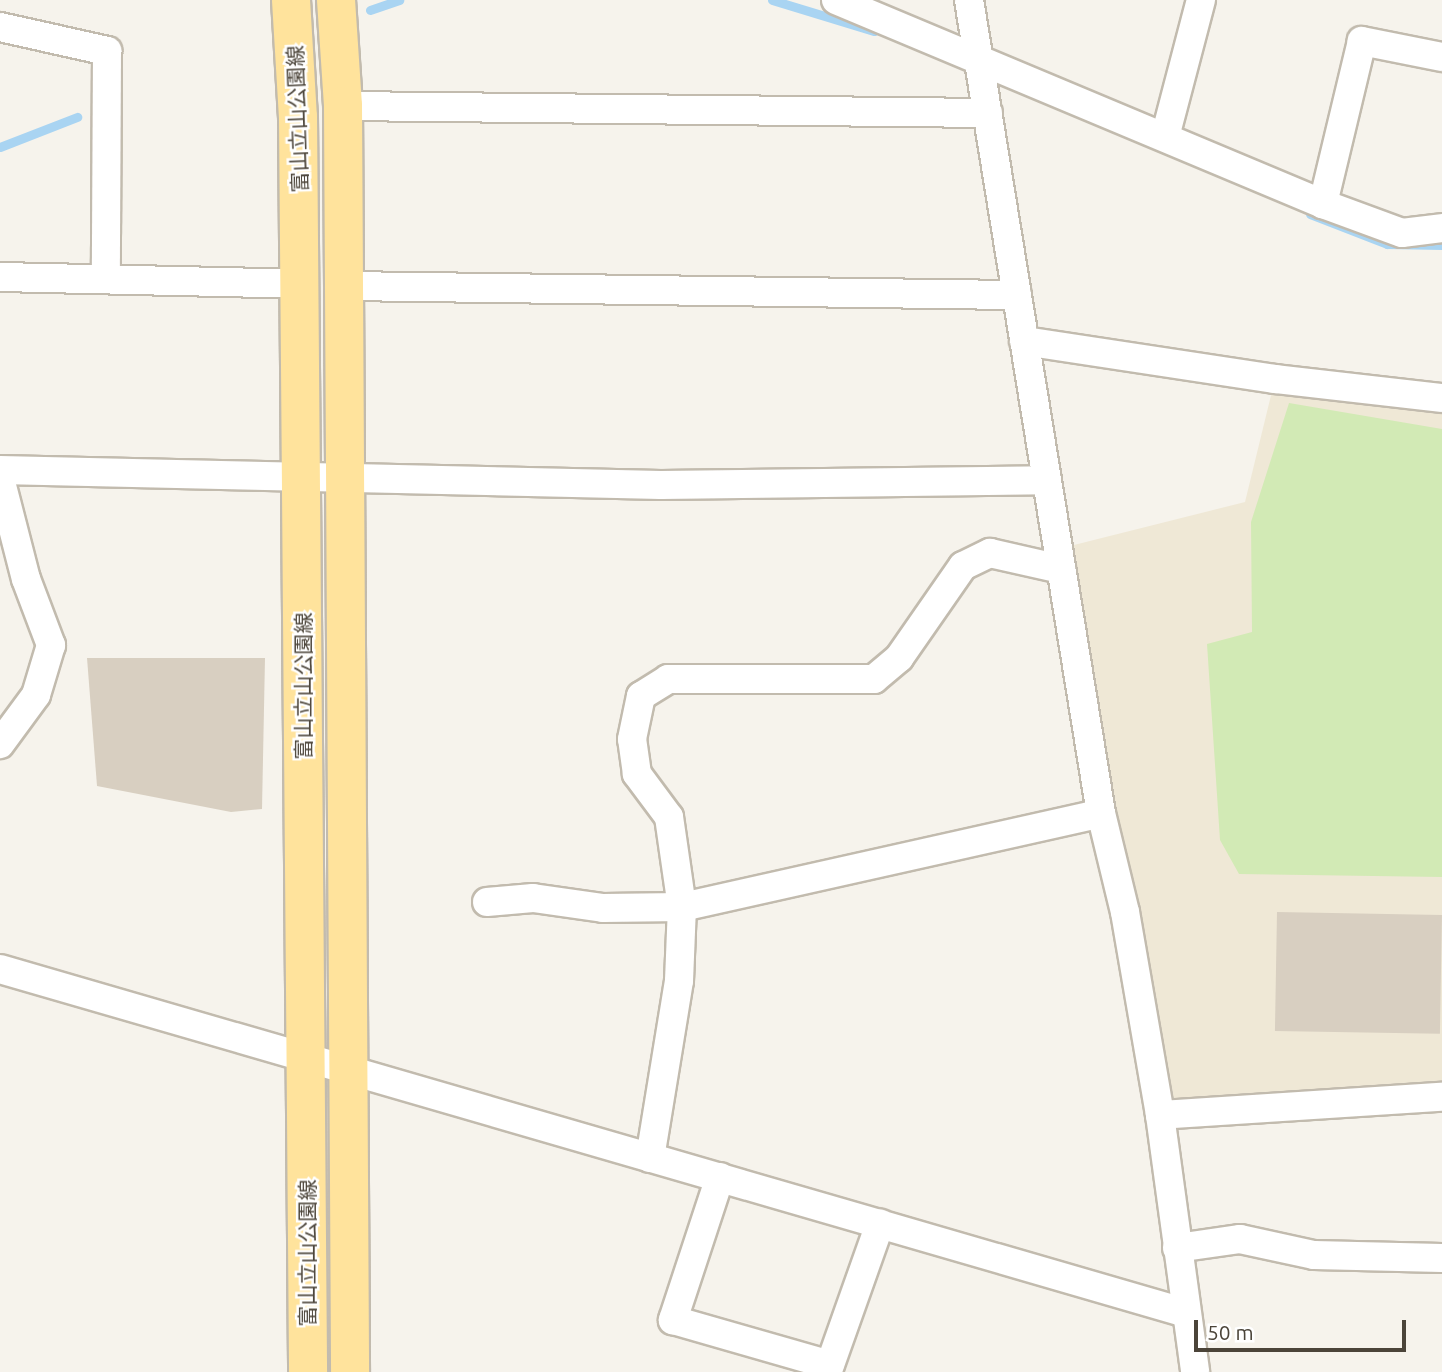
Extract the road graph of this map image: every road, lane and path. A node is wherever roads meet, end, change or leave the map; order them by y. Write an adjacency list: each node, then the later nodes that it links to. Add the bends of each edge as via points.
1 (291, 0): 16 (main road, 富山立山公園線, via 298,117)
2 (336, 0): 9 (main road, 富山立山公園線)
3 (836, 0): 8 (street)
4 (969, 0): 8 (street)
5 (1201, 0): 11 (street)
6 (0, 27): 15 (street, via 107,51)
7 (1442, 57): 12 (street, via 1362,41)
8 (979, 58): 10 (street); 11 (street)
9 (343, 106): 10 (street); 17 (main road, 富山立山公園線)
10 (988, 113): 18 (street)
11 (1165, 137): 12 (street)
12 (1323, 204): 13 (street, via 1402,233)
13 (1442, 229)
14 (0, 277): 15 (street)
15 (106, 279): 16 (street)
16 (299, 284): 22 (main road, 富山立山公園線)
17 (344, 286): 18 (street); 23 (main road, 富山立山公園線)
18 (1017, 295): 19 (street)
19 (1024, 341): 20 (street, via 1275,379); 25 (street)
20 (1442, 398)
21 (0, 470): 22 (street)
22 (301, 474): 23 (street); 32 (main road, 富山立山公園線)
23 (343, 475): 25 (street, via 661,485); 33 (main road, 富山立山公園線)
24 (0, 478): 27 (street, via 26,579 51,645 36,695)
25 (1047, 480): 26 (street)
26 (1061, 569): 28 (street); 30 (street, via 990,553 963,566 899,658 874,678 668,679 641,696 632,739 637,774 669,817)
27 (0, 744)
28 (1101, 813): 30 (street); 35 (street, via 1125,912)
29 (487, 902): 30 (street, via 533,898 603,908)
30 (682, 907): 36 (street, via 679,981)
31 (0, 969): 32 (street)
32 (305, 1059): 33 (street); 42 (main road, 富山立山公園線)
33 (349, 1073): 36 (street); 43 (main road, 富山立山公園線)
34 (1442, 1097): 35 (street)
35 (1160, 1115): 39 (street)
36 (650, 1157): 37 (street)
37 (720, 1177): 38 (street); 38 (street, via 673,1320 830,1365)
38 (880, 1224): 41 (street)
39 (1177, 1248): 40 (street, via 1240,1238 1314,1255); 41 (street)
40 (1442, 1258)
41 (1186, 1313): 44 (street)
42 (307, 1372)
43 (349, 1372)
44 (1195, 1372)

